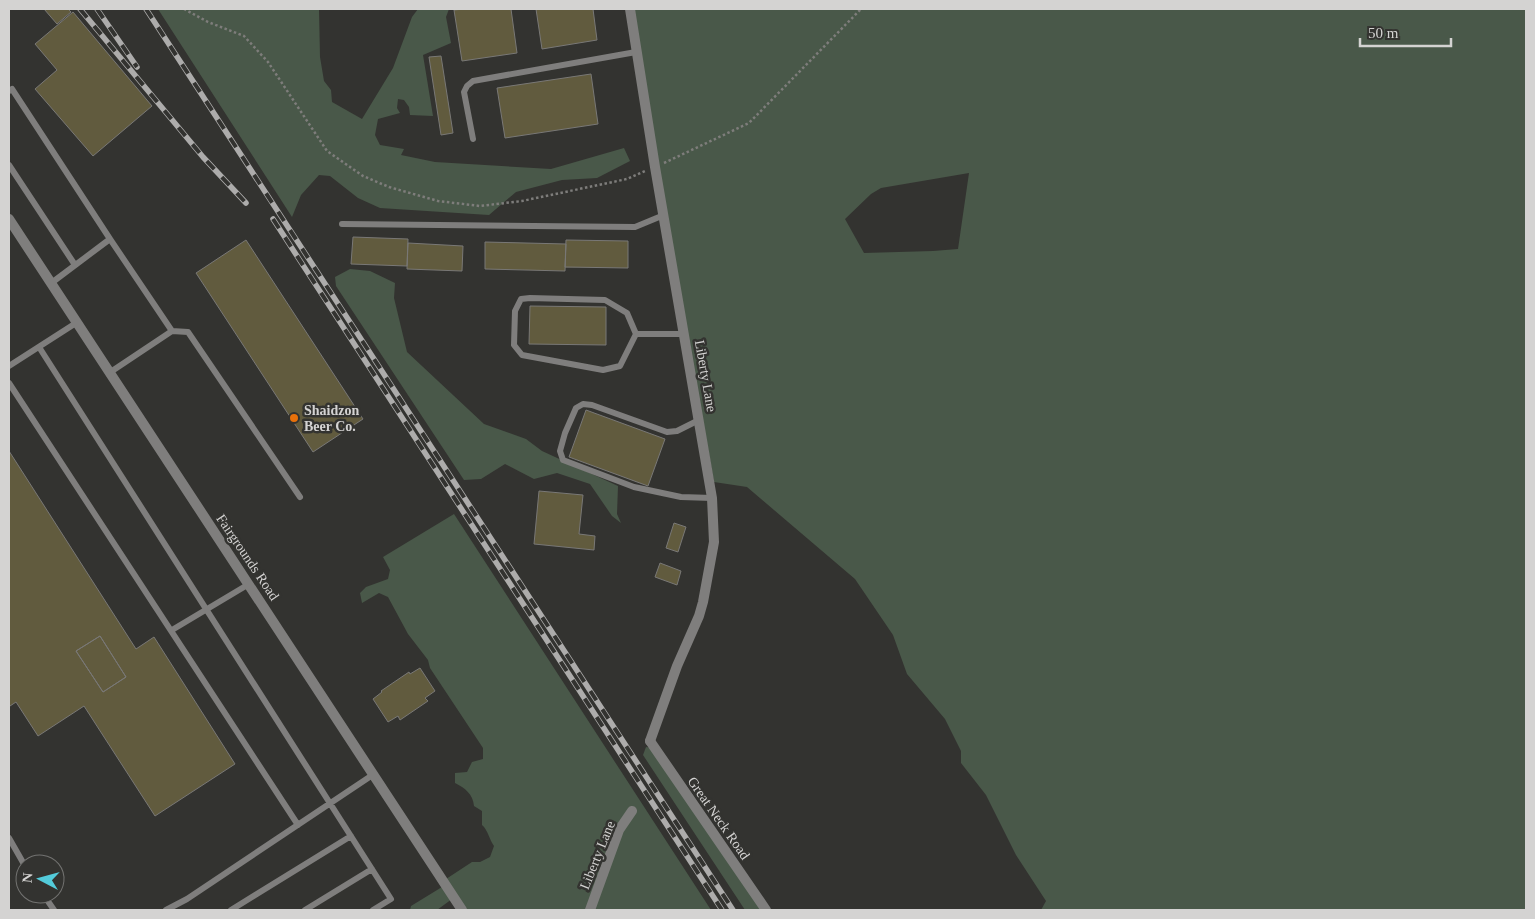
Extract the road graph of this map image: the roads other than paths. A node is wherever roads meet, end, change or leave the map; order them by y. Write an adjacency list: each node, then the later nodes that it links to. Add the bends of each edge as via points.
1 (630, 9): 2 (street, Liberty Lane)
2 (636, 52): 4 (lane, via 473,81 464,92); 6 (street, Liberty Lane)
3 (9, 91): 9 (lane, via 12,89)
4 (473, 139)
5 (9, 164): 10 (lane)
6 (664, 215): 8 (lane, via 635,227); 15 (street, Liberty Lane)
7 (9, 219): 11 (street, Fairgrounds Road)
8 (342, 224)
9 (110, 239): 10 (lane); 13 (lane)
10 (75, 265): 11 (lane)
11 (50, 284): 12 (street, Fairgrounds Road)
12 (76, 323): 16 (lane); 18 (street, Fairgrounds Road)
13 (172, 331): 18 (lane); 21 (lane, via 188,332)
14 (636, 334): 14 (lane, via 620,366 602,370 522,355 514,346 515,312 521,299 605,300 627,314); 15 (lane)
15 (685, 334): 20 (street, Liberty Lane)
16 (39, 347): 17 (lane); 24 (lane)
17 (9, 366)
18 (109, 373): 23 (street, Fairgrounds Road)
19 (9, 382): 25 (lane)
20 (699, 420): 22 (street, Liberty Lane); 22 (lane, via 677,431 667,432 583,404 576,408 560,451 563,460 634,487 681,497)
21 (300, 497)
22 (712, 498): 26 (street, Liberty Lane, via 714,542 703,602)
23 (250, 584): 24 (lane); 27 (street, Fairgrounds Road)
24 (206, 609): 25 (lane); 28 (lane)
25 (172, 630): 30 (lane)
26 (650, 741): 41 (street, Great Neck Road)
27 (374, 774): 28 (lane); 39 (street, Fairgrounds Road)
28 (330, 804): 30 (lane); 31 (lane)
29 (632, 811): 40 (street, Liberty Lane, via 619,830)
30 (298, 825): 35 (lane)
31 (351, 836): 34 (lane); 36 (lane)
32 (9, 838): 33 (lane)
33 (18, 854)
34 (372, 869): 37 (lane); 38 (lane, via 391,899)
35 (166, 910)
36 (231, 910)
37 (305, 910)
38 (373, 910)
39 (462, 910)
40 (590, 910)
41 (766, 910)

